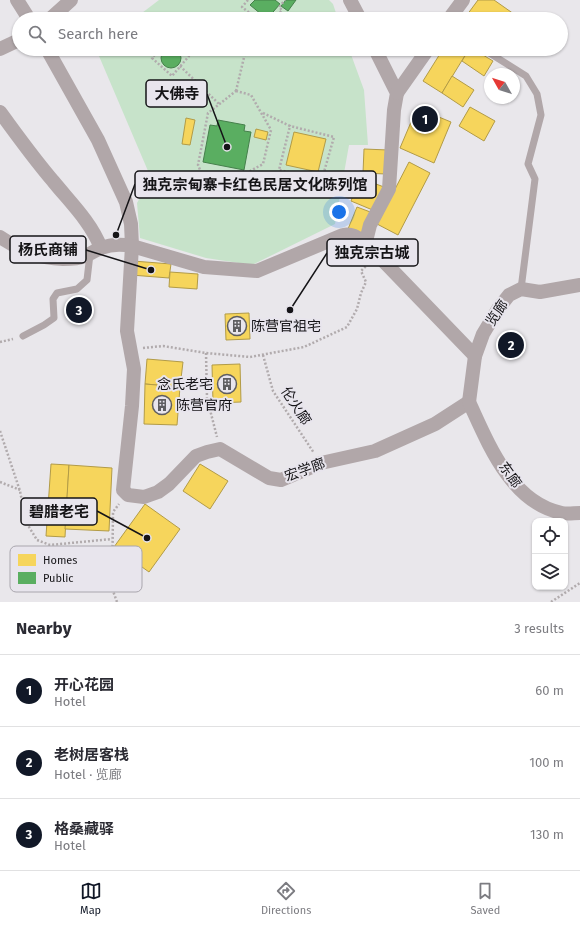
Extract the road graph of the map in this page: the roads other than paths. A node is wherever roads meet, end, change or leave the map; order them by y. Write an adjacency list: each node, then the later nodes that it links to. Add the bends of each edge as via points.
1 (17, 0): 5 (street)
2 (71, 0): 6 (street)
3 (350, 0): 7 (street)
4 (463, 0): 8 (street)
5 (25, 12)
6 (58, 12)
7 (356, 12)
8 (454, 12)
9 (12, 43): 10 (street)
10 (0, 49)
11 (51, 56): 19 (street, via 98,140 126,202)
12 (378, 56): 15 (street)
13 (423, 56): 15 (street)
14 (494, 56): 22 (lane, via 526,76 537,94 541,115 528,164 535,179)
15 (397, 93): 18 (street, via 389,189 370,226)
16 (0, 112): 20 (street, via 96,234)
17 (0, 237): 20 (street, via 27,253 43,258 73,259)
18 (367, 244): 19 (street, via 354,235 342,235 257,271 204,266); 24 (street)
19 (132, 246): 20 (street, via 116,245); 25 (street, 宏学廊, via 127,331 134,369 123,490 128,495 144,497 158,492 196,456 220,449 269,478 281,480 321,463 375,451 435,424)
20 (96, 251): 23 (lane, via 88,280 77,289 57,293 53,299 54,318)
21 (580, 286): 22 (street, 览廊, via 540,292)
22 (521, 289): 24 (street, 览廊, via 509,295 498,309 482,334)
23 (24, 336)
24 (475, 356): 25 (street, 览廊)
25 (469, 402): 26 (street, 东廊, via 487,441 520,490 537,504 562,513)
26 (580, 513)

